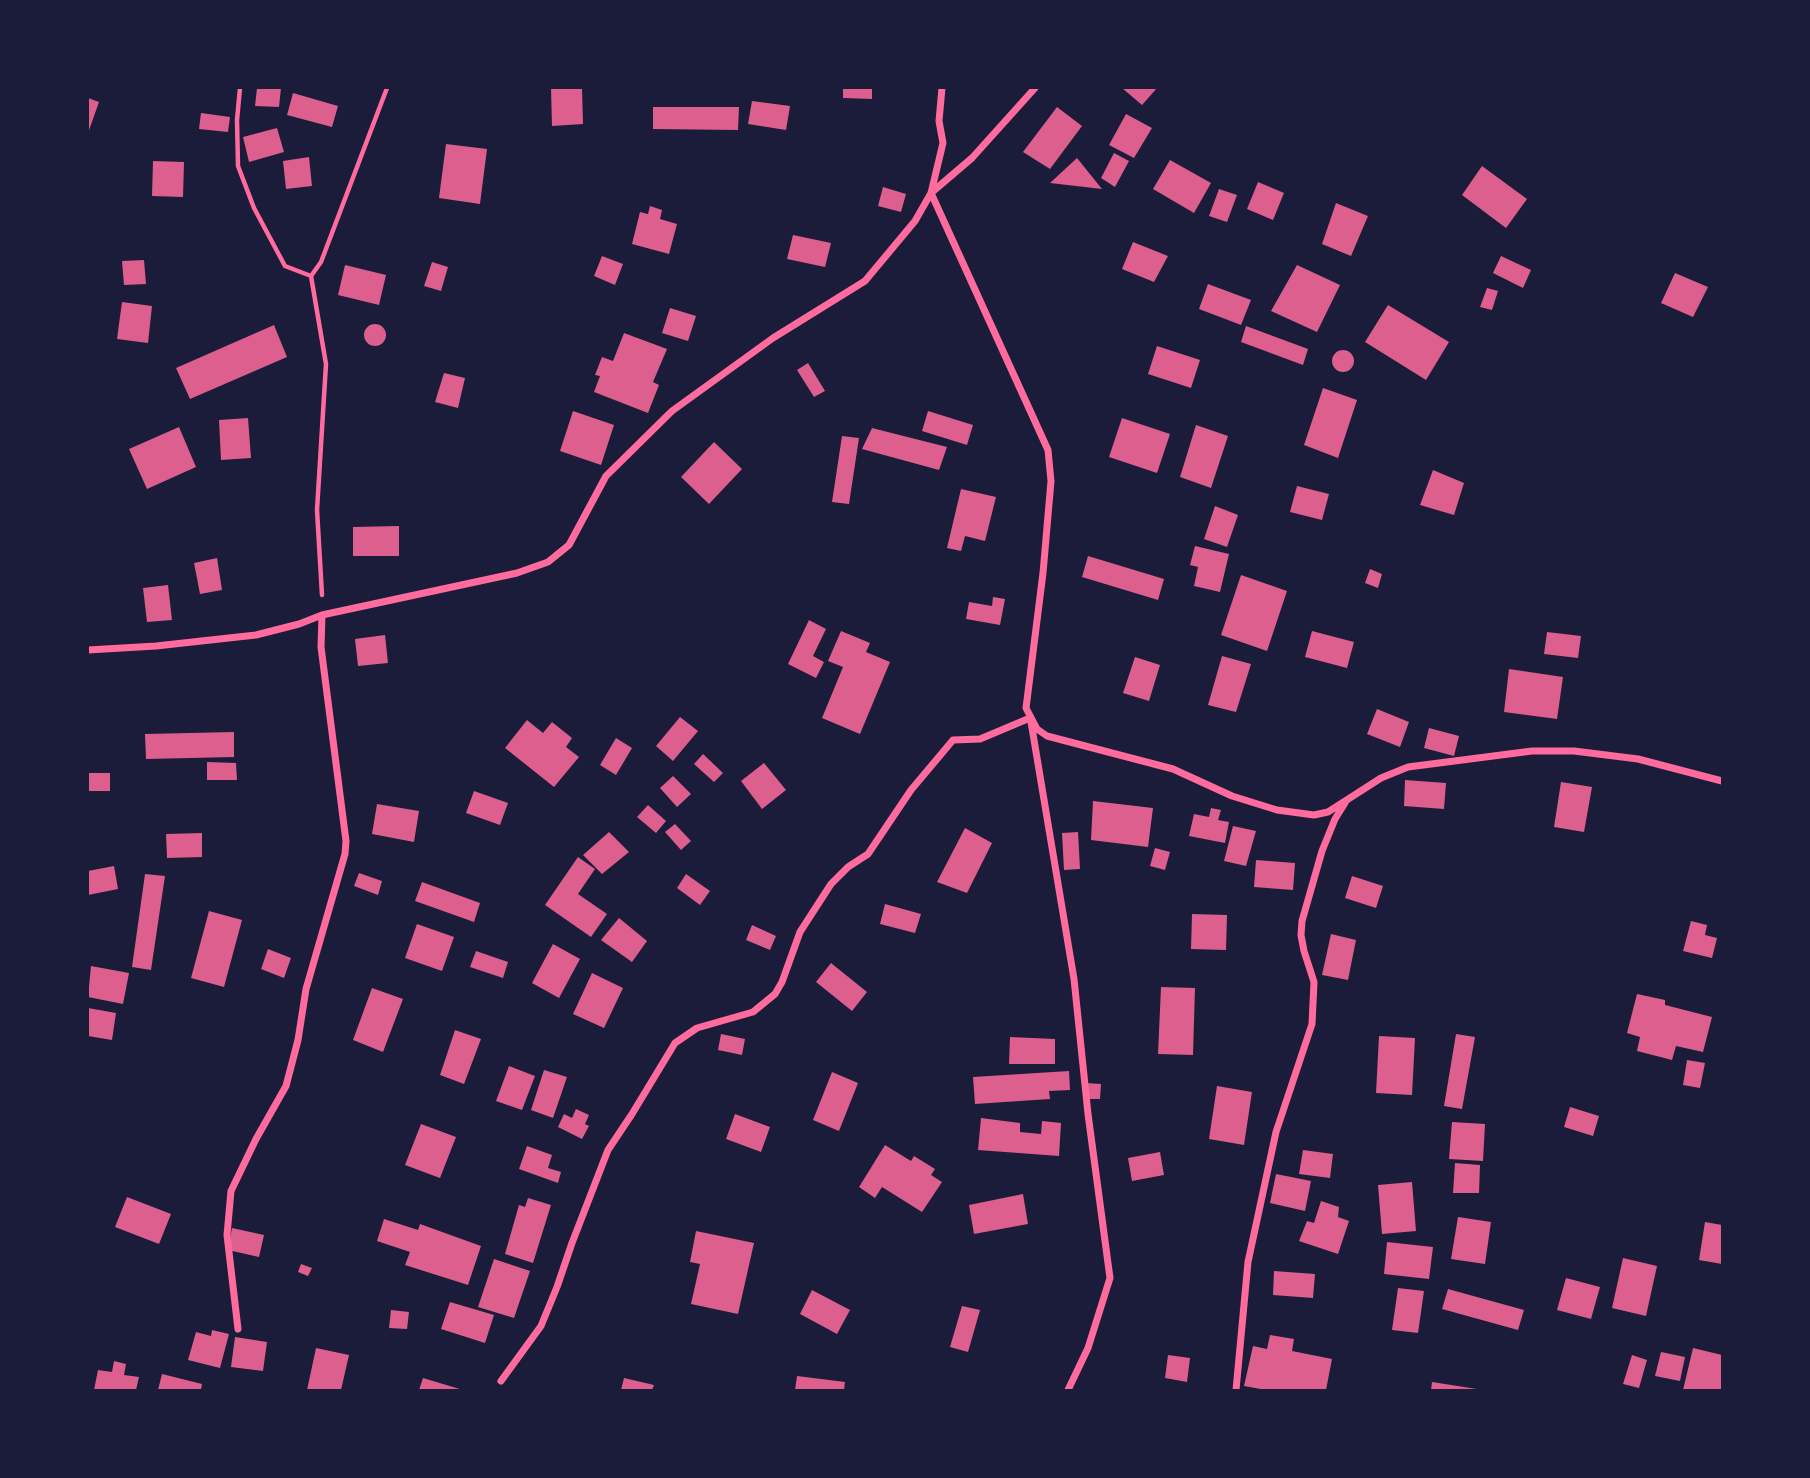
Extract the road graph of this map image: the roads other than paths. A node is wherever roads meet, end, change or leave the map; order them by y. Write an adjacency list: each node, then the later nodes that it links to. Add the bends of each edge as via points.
1 (942, 88): 3 (street, via 939,121 943,143)
2 (1035, 88): 3 (street, via 972,158)
3 (931, 193): 4 (street, via 915,221 864,281 672,411 606,476 569,545 548,562 517,573); 6 (street, via 1048,450 1051,481 1026,708)
4 (322, 615): 5 (street, via 256,635); 9 (street, via 321,647 345,853 306,989 286,1086 231,1191 226,1235)
5 (88, 650)
6 (1030, 718): 8 (street, via 1047,736 1173,769 1277,810 1314,815); 10 (street, via 980,739 953,740 911,790 868,854 831,884 800,932 775,994 752,1012 697,1028 674,1042 608,1150 541,1326); 11 (street, via 1074,979 1110,1278 1088,1348)
7 (1723, 781): 8 (street, via 1638,759 1532,751 1408,767)
8 (1345, 802): 12 (street, via 1322,851 1302,920 1304,951 1314,982 1312,1024 1276,1132 1253,1236)
9 (238, 1329)
10 (501, 1381)
11 (1068, 1391)
12 (1236, 1391)

